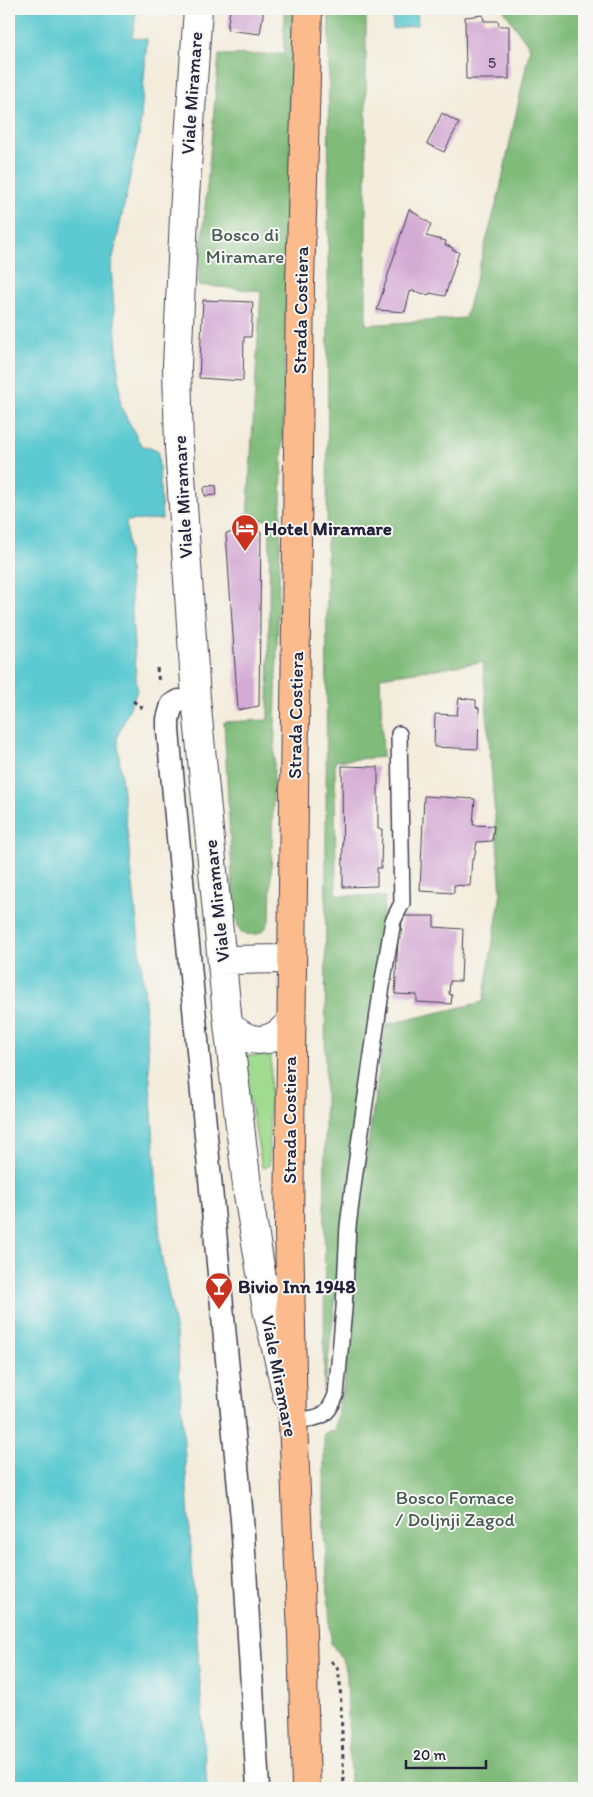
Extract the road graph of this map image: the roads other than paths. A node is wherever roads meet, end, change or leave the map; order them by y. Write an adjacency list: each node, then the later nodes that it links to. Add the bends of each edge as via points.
1 (198, 9): 6 (street, Viale Miramare, via 184,206 178,447 196,698)
2 (308, 9): 5 (main road, Strada Costiera, via 300,283)
3 (179, 701): 10 (street, via 172,705 168,731 242,1519)
4 (399, 734): 9 (lane, via 402,903 393,921 355,1172 336,1395 322,1416)
5 (291, 959): 6 (street); 7 (main road, Strada Costiera)
6 (222, 960): 8 (street, Viale Miramare)
7 (290, 1022): 8 (street, via 277,1035 260,1040 241,1036); 9 (main road, Strada Costiera)
8 (228, 1024): 9 (street, Viale Miramare, via 248,1194 264,1290)
9 (292, 1420): 11 (main road, Viale Miramare)
10 (258, 1788)
11 (306, 1788)

